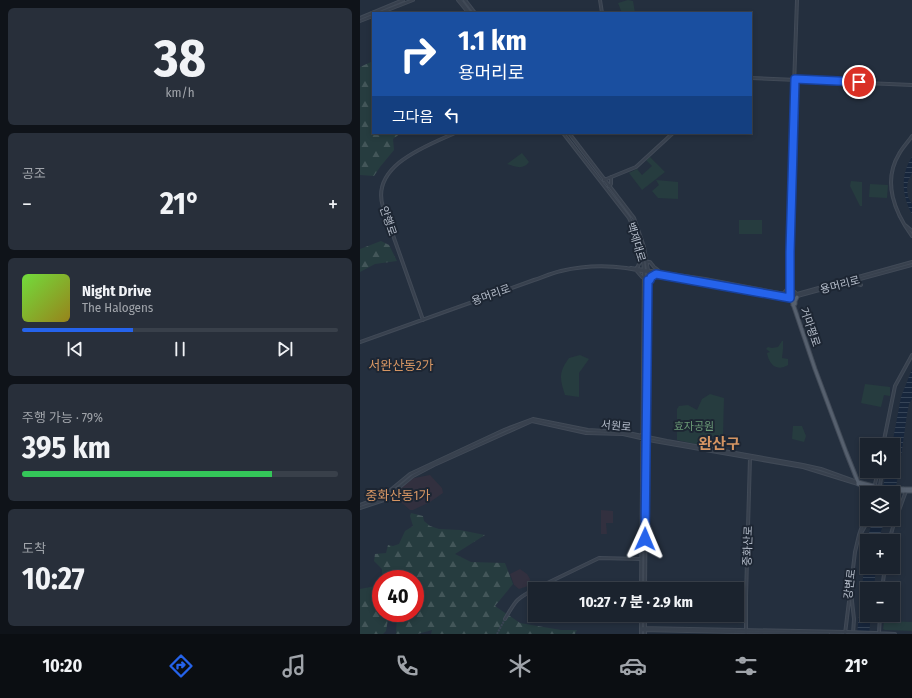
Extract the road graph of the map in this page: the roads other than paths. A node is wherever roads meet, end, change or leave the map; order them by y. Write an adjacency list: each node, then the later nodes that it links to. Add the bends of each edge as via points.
1 (403, 0): 7 (street)
2 (412, 0): 8 (street)
3 (459, 0): 9 (street)
4 (465, 0): 10 (street)
5 (600, 0): 11 (street)
6 (797, 0): 17 (street, 거마평로)
7 (374, 12)
8 (382, 12)
9 (469, 12)
10 (474, 12)
11 (602, 12)
12 (372, 13): 14 (street)
13 (372, 16): 15 (street)
14 (360, 18)
15 (360, 21)
16 (752, 78): 17 (street)
17 (795, 79): 18 (street); 42 (street, 거마평로)
18 (912, 85)
19 (453, 134): 47 (street, 안행로, via 406,157 386,177 382,185 383,208)
20 (564, 134): 26 (street, 백제대로)
21 (569, 134): 25 (street, 백제대로)
22 (672, 134): 24 (street, via 636,167)
23 (912, 136): 28 (street, via 898,155 890,182 891,193)
24 (611, 177): 25 (street); 27 (street)
25 (605, 180): 26 (street); 27 (street, 백제대로)
26 (602, 182): 31 (street, 백제대로, via 629,218)
27 (609, 186): 32 (street, 백제대로, via 634,218 642,238)
28 (904, 225): 29 (street); 30 (street)
29 (912, 231)
30 (912, 236)
31 (643, 260): 34 (street); 35 (street, 백제대로)
32 (647, 262): 36 (street, 백제대로); 37 (street, via 658,270)
33 (912, 264): 40 (street, 용머리로); 45 (street, 용머리로)
34 (637, 269): 35 (street, 용머리로); 38 (street); 47 (street, 용머리로, via 592,266 560,271)
35 (644, 270): 36 (street, 용머리로); 38 (street, 백제대로)
36 (648, 271): 37 (street, 용머리로); 39 (street, 백제대로)
37 (657, 273): 39 (street); 43 (street, 용머리로); 44 (street, 용머리로)
38 (644, 278): 50 (street, 백제대로)
39 (648, 280): 51 (street, 백제대로)
40 (854, 281): 41 (street); 45 (street, 용머리로)
41 (861, 285)
42 (790, 288): 43 (street); 44 (street, 거마평로); 45 (street)
43 (783, 294): 44 (street, 용머리로)
44 (790, 296): 45 (street, 용머리로); 46 (main road, 거마평로)
45 (797, 296): 46 (main road)
46 (793, 305): 56 (main road, 거마평로, via 814,369)
47 (423, 320): 48 (street, 용머리로)
48 (360, 342)
49 (912, 355): 52 (street, via 895,386)
50 (642, 437): 51 (street, 서원로); 61 (street, 서원로, via 586,433 532,421 413,476 384,500); 66 (street, 백제대로)
51 (646, 438): 53 (street, 서원로); 54 (street, 백제대로); 57 (street, 서원로, via 803,465)
52 (884, 438)
53 (651, 441): 54 (street); 55 (street, 서원로)
54 (646, 444): 67 (street, 백제대로)
55 (750, 458): 58 (street, 서원로, via 812,469); 79 (street, 중화산로)
56 (855, 476): 57 (street); 58 (main road, 거마평로)
57 (852, 480): 58 (street, 서원로)
58 (858, 483): 59 (main road, 서원로)
59 (866, 486)
60 (907, 490): 64 (street)
61 (360, 506)
62 (862, 526): 65 (street, 강변로)
63 (865, 526): 65 (street)
64 (892, 534)
65 (859, 535): 71 (street, 강변로)
66 (641, 559): 67 (street); 68 (street, via 599,558); 69 (street, 백제대로)
67 (645, 559): 70 (street, 백제대로)
68 (549, 582)
69 (641, 582)
70 (645, 582)
71 (850, 591): 80 (street, 강변로); 85 (street, via 854,619)
72 (528, 593): 73 (street, via 518,598)
73 (505, 618)
74 (641, 622): 77 (street)
75 (645, 622): 78 (street)
76 (880, 622): 86 (street)
77 (641, 629): 78 (street); 82 (street)
78 (645, 629): 79 (street); 83 (street)
79 (746, 632): 80 (street); 84 (street)
80 (846, 632): 81 (street, bridge)
81 (875, 633): 86 (street)
82 (641, 634)
83 (645, 634)
84 (828, 634)
85 (853, 634)
86 (879, 634): 87 (street)
87 (895, 634)

